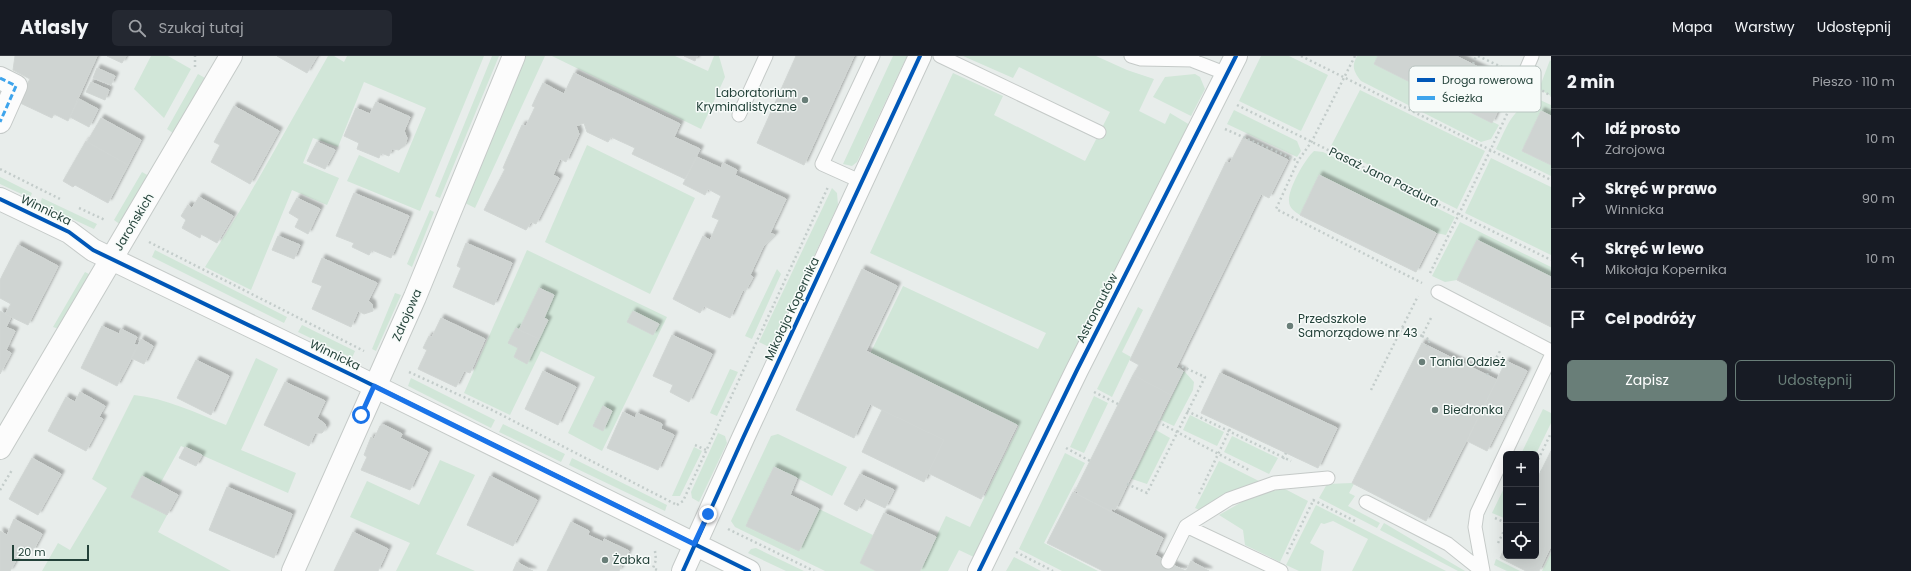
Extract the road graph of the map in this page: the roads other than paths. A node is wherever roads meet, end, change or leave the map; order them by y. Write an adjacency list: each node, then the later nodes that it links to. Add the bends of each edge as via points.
1 (231, 56): 19 (street, Jarońskich)
2 (514, 56): 23 (street, Zdrojowa, via 422,281)
3 (766, 56): 14 (lane)
4 (873, 56): 17 (lane, via 822,164)
5 (920, 56): 17 (street, Mikołaja Kopernika)
6 (940, 56): 16 (lane)
7 (1132, 56): 10 (lane)
8 (1181, 56): 10 (lane)
9 (1532, 56): 12 (lane)
10 (1194, 60): 11 (lane)
11 (1232, 65): 33 (street, Astronautów, via 1077,370)
12 (1528, 66)
13 (0, 78): 15 (street, via 16,86)
14 (739, 115)
15 (0, 122)
16 (1099, 132)
17 (862, 182): 28 (street, Mikołaja Kopernika)
18 (0, 199): 19 (street, Winnicka, via 69,232 93,250)
19 (112, 259): 23 (street, Winnicka); 24 (street, Jarońskich)
20 (1438, 292): 21 (lane)
21 (1551, 351)
22 (1551, 356): 35 (lane, via 1477,514 1475,527)
23 (374, 386): 28 (street, Winnicka); 30 (street, Zdrojowa)
24 (0, 448)
25 (1325, 478): 27 (lane, via 1274,483 1229,499)
26 (1366, 502): 35 (lane, via 1448,544)
27 (1186, 526): 29 (lane); 34 (lane)
28 (694, 544): 31 (street, Mikołaja Kopernika); 32 (street, Winnicka)
29 (1168, 562)
30 (292, 571)
31 (683, 571)
32 (749, 571)
33 (979, 571)
34 (1280, 571)
35 (1482, 571)

